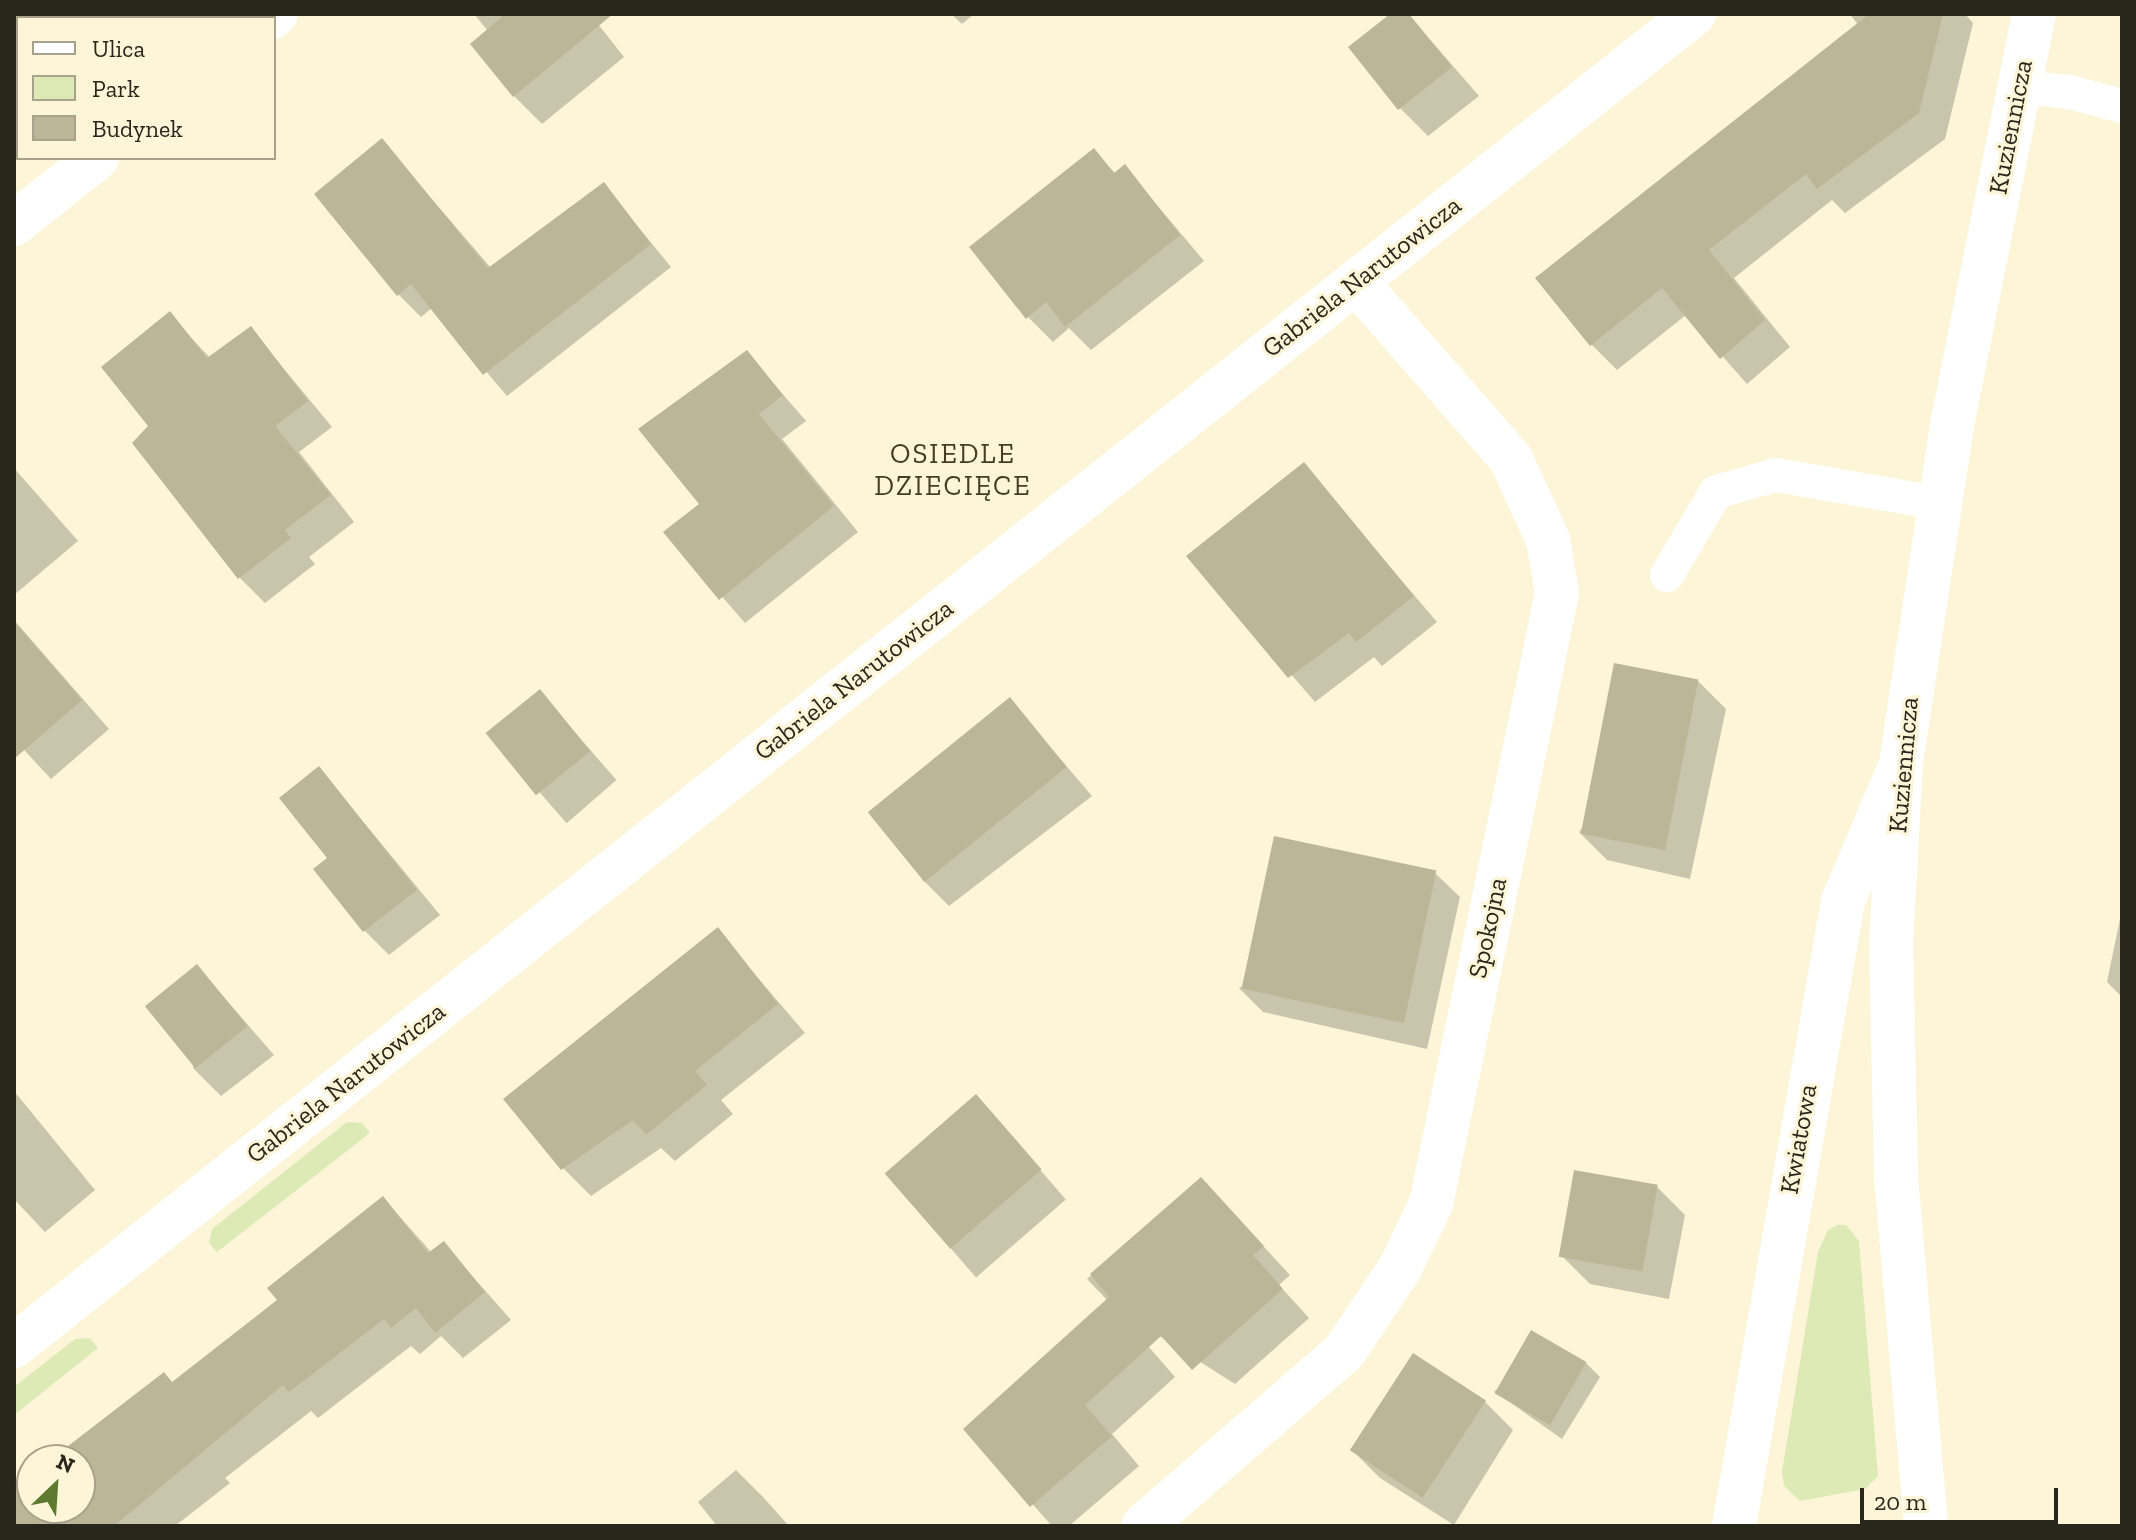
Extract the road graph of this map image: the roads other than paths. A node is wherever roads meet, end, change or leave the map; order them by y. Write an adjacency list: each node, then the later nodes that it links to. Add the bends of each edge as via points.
1 (1694, 14): 7 (main road, Gabriela Narutowicza)
2 (2034, 14): 3 (main road, Kuziennicza)
3 (2019, 87): 4 (lane, via 2070,92); 8 (main road, Kuziennicza)
4 (2122, 106)
5 (94, 160): 6 (main road)
6 (14, 224)
7 (1356, 282): 11 (main road, Gabriela Narutowicza); 12 (main road, Spokojna, via 1511,459 1548,540 1557,593 1431,1204 1400,1268 1344,1352)
8 (1938, 503): 9 (lane, via 1776,475 1716,492); 10 (main road, Kuziennicza)
9 (1667, 575)
10 (1901, 763): 13 (main road, Kwiatowa, via 1843,901); 14 (main road, Kuziennicza, via 1891,944 1896,1177)
11 (14, 1346)
12 (1143, 1526)
13 (1734, 1526)
14 (1926, 1526)

